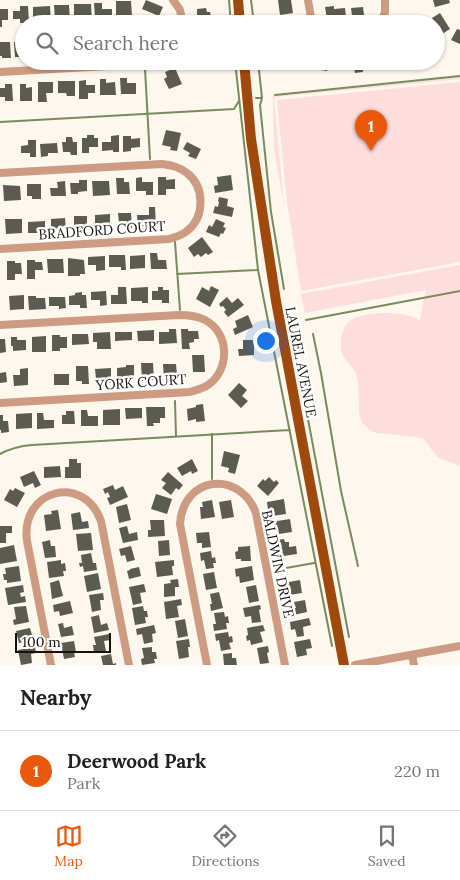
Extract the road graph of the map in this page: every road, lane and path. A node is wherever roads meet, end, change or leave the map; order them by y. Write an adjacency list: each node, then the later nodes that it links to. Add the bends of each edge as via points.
1 (173, 0): 5 (street)
2 (238, 0): 6 (main road)
3 (308, 0): 7 (street)
4 (385, 0): 8 (street)
5 (181, 15)
6 (239, 15)
7 (310, 15)
8 (384, 15)
9 (36, 70): 11 (street)
10 (245, 70): 22 (main road, LAUREL AVENUE, via 251,138 276,301)
11 (0, 72)
12 (0, 174): 13 (street, BRADFORD COURT, via 162,164 187,173 197,186 200,200 199,214 193,226 178,237)
13 (0, 249)
14 (0, 326): 15 (street, YORK COURT, via 189,315 213,325 224,349 223,363 217,376 207,386 190,392)
15 (0, 402)
16 (460, 646): 17 (street)
17 (412, 655): 23 (street); 24 (street)
18 (51, 665): 19 (street, via 26,526 32,509 40,500 64,492 80,496 98,513)
19 (129, 665)
20 (207, 665): 21 (street, BALDWIN DRIVE, via 181,518 187,500 194,492 222,484 245,495 256,513)
21 (285, 665)
22 (344, 665)
23 (355, 665)
24 (414, 665)

